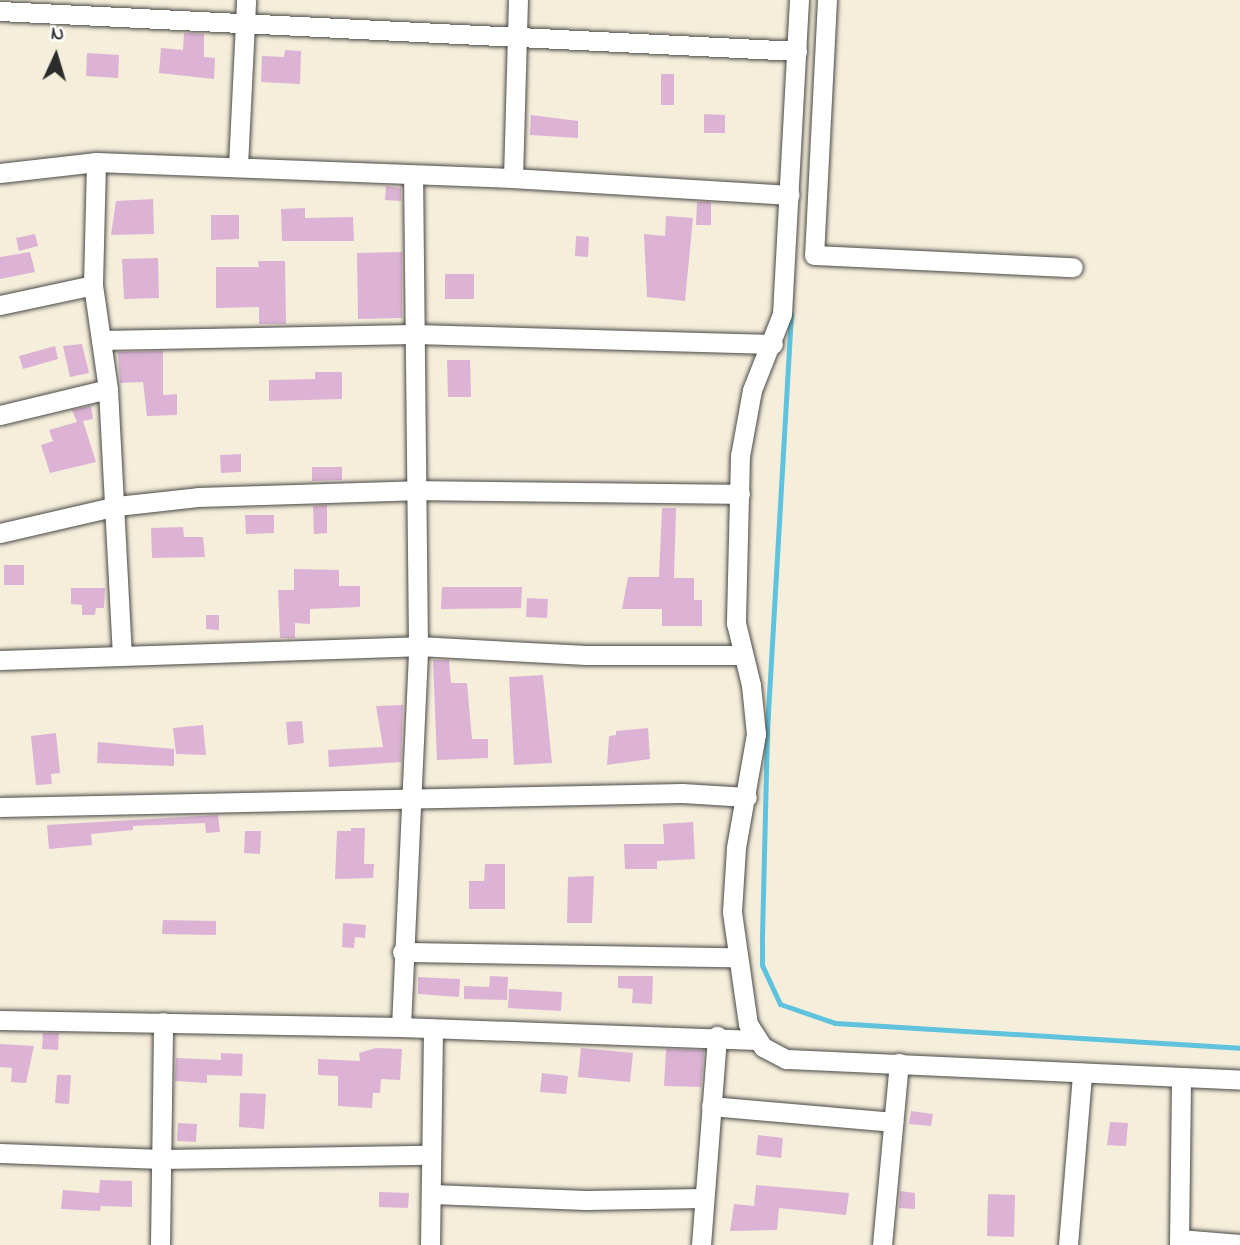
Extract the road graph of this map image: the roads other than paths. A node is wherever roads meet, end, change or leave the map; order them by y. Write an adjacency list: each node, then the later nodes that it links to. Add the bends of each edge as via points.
1 (246, 0): 6 (street)
2 (518, 0): 7 (street)
3 (799, 0): 8 (street)
4 (827, 0): 15 (street, via 814,255)
5 (0, 11): 6 (street)
6 (245, 25): 7 (street); 10 (street)
7 (517, 35): 8 (street); 13 (street)
8 (797, 51): 14 (street)
9 (96, 162): 10 (street); 11 (street); 16 (street)
10 (238, 166): 12 (street)
11 (0, 173)
12 (413, 176): 13 (street); 18 (street)
13 (513, 178): 14 (street)
14 (789, 195): 20 (street, via 783,303)
15 (1073, 267)
16 (93, 285): 17 (street); 19 (street)
17 (0, 305)
18 (414, 334): 19 (street); 20 (street); 23 (street)
19 (101, 340): 21 (street)
20 (773, 344): 24 (street, via 760,367 746,413)
21 (108, 389): 22 (street); 25 (street)
22 (0, 415)
23 (416, 490): 24 (street); 25 (street, via 198,497); 27 (street)
24 (740, 494): 29 (street, via 736,623)
25 (117, 506): 26 (street); 28 (street)
26 (0, 533)
27 (418, 646): 28 (street); 29 (street, via 586,655); 32 (street)
28 (122, 653): 30 (street)
29 (743, 655): 31 (street, via 755,726)
30 (0, 660)
31 (747, 797): 32 (street, via 682,793); 35 (street, via 733,880)
32 (411, 800): 33 (street); 34 (street)
33 (0, 807)
34 (402, 952): 35 (street); 38 (street)
35 (736, 957): 41 (street, via 748,1024)
36 (0, 1020): 37 (street)
37 (163, 1022): 38 (street); 50 (street)
38 (401, 1027): 39 (street)
39 (433, 1029): 40 (street); 49 (street)
40 (717, 1036): 41 (street); 46 (street)
41 (757, 1040): 42 (street, via 786,1059)
42 (899, 1063): 43 (street); 47 (street)
43 (1082, 1073): 44 (street); 59 (street)
44 (1181, 1077): 45 (street); 53 (street)
45 (1240, 1080)
46 (711, 1106): 47 (street); 52 (street)
47 (893, 1122): 58 (street)
48 (0, 1153): 50 (street)
49 (429, 1155): 50 (street); 51 (street)
50 (162, 1159): 55 (street)
51 (432, 1194): 52 (street, via 586,1200); 56 (street)
52 (703, 1198): 57 (street)
53 (1179, 1242): 54 (street)
54 (1240, 1244)
55 (160, 1245)
56 (430, 1245)
57 (701, 1245)
58 (882, 1245)
59 (1068, 1245)

